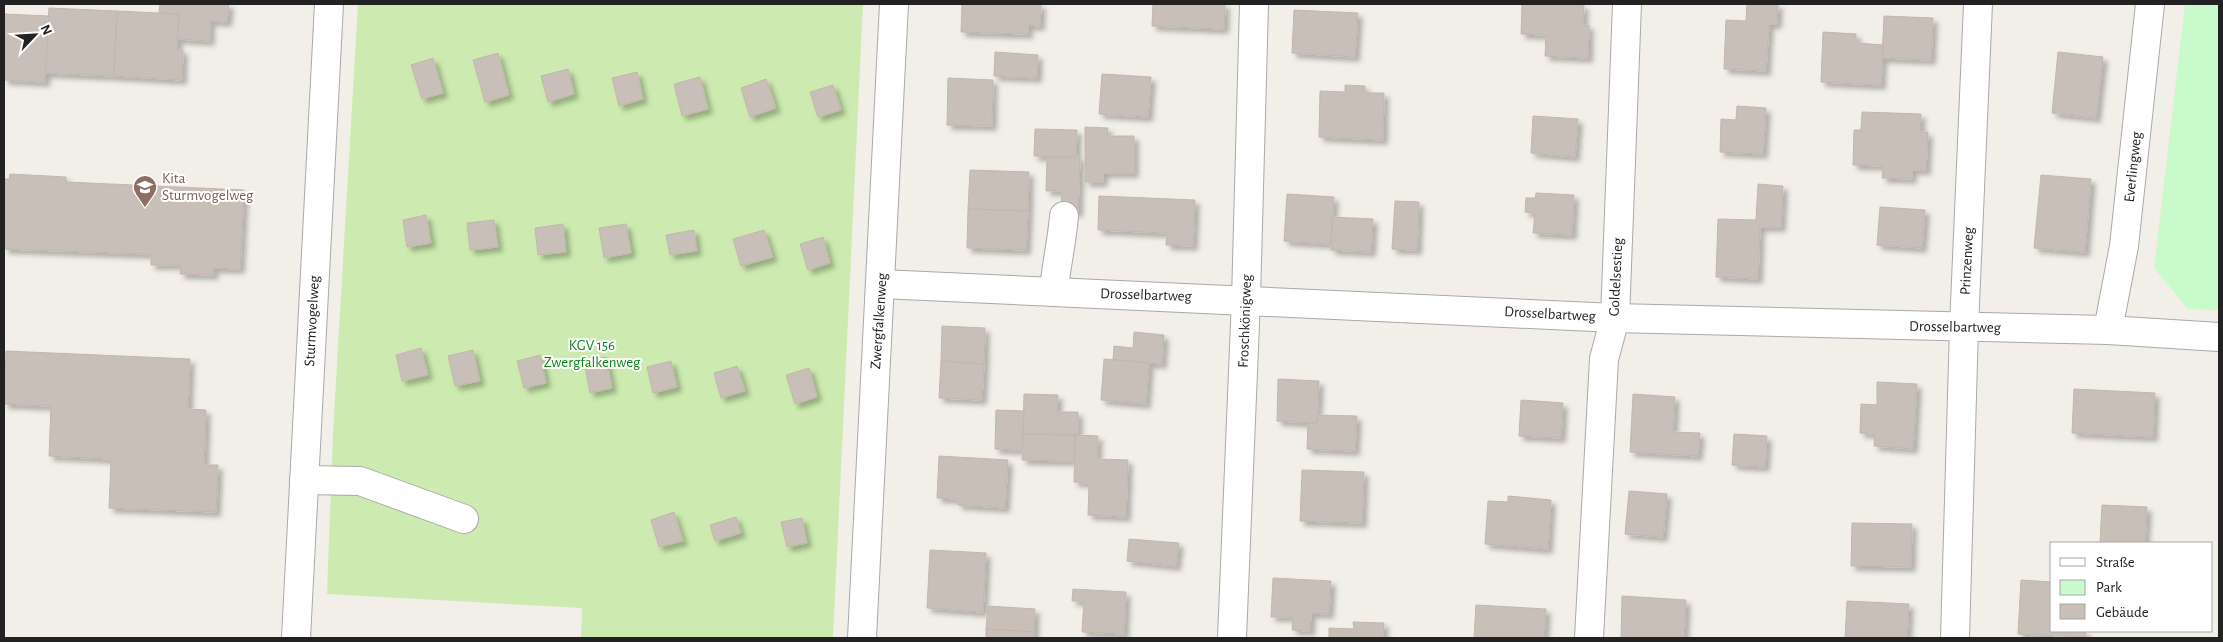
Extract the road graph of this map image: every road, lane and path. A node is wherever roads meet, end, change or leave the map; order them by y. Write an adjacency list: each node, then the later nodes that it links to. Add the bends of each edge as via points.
1 (329, 4): 15 (street, Sturmvogelweg)
2 (894, 4): 8 (street, Zwergfalkenweg)
3 (1254, 4): 10 (street, Froschkönigweg)
4 (1627, 4): 11 (street, Goldelsestieg)
5 (1978, 4): 12 (street, Prinzenweg)
6 (2150, 4): 13 (street, Everlingweg, via 2124,246)
7 (1064, 216): 9 (street)
8 (882, 284): 9 (street, Drosselbartweg); 18 (street, Zwergfalkenweg)
9 (1054, 291): 10 (street, Drosselbartweg)
10 (1246, 299): 11 (street, Drosselbartweg); 19 (street, Froschkönigweg)
11 (1615, 318): 12 (street, Drosselbartweg); 20 (street, Goldelsestieg, via 1604,359)
12 (1964, 327): 13 (street, Drosselbartweg); 21 (street, Prinzenweg)
13 (2108, 330): 14 (street, Drosselbartweg)
14 (2219, 337)
15 (304, 480): 16 (street, via 360,481); 17 (street, Sturmvogelweg)
16 (464, 519)
17 (296, 638)
18 (862, 638)
19 (1232, 638)
20 (1590, 638)
21 (1955, 638)

